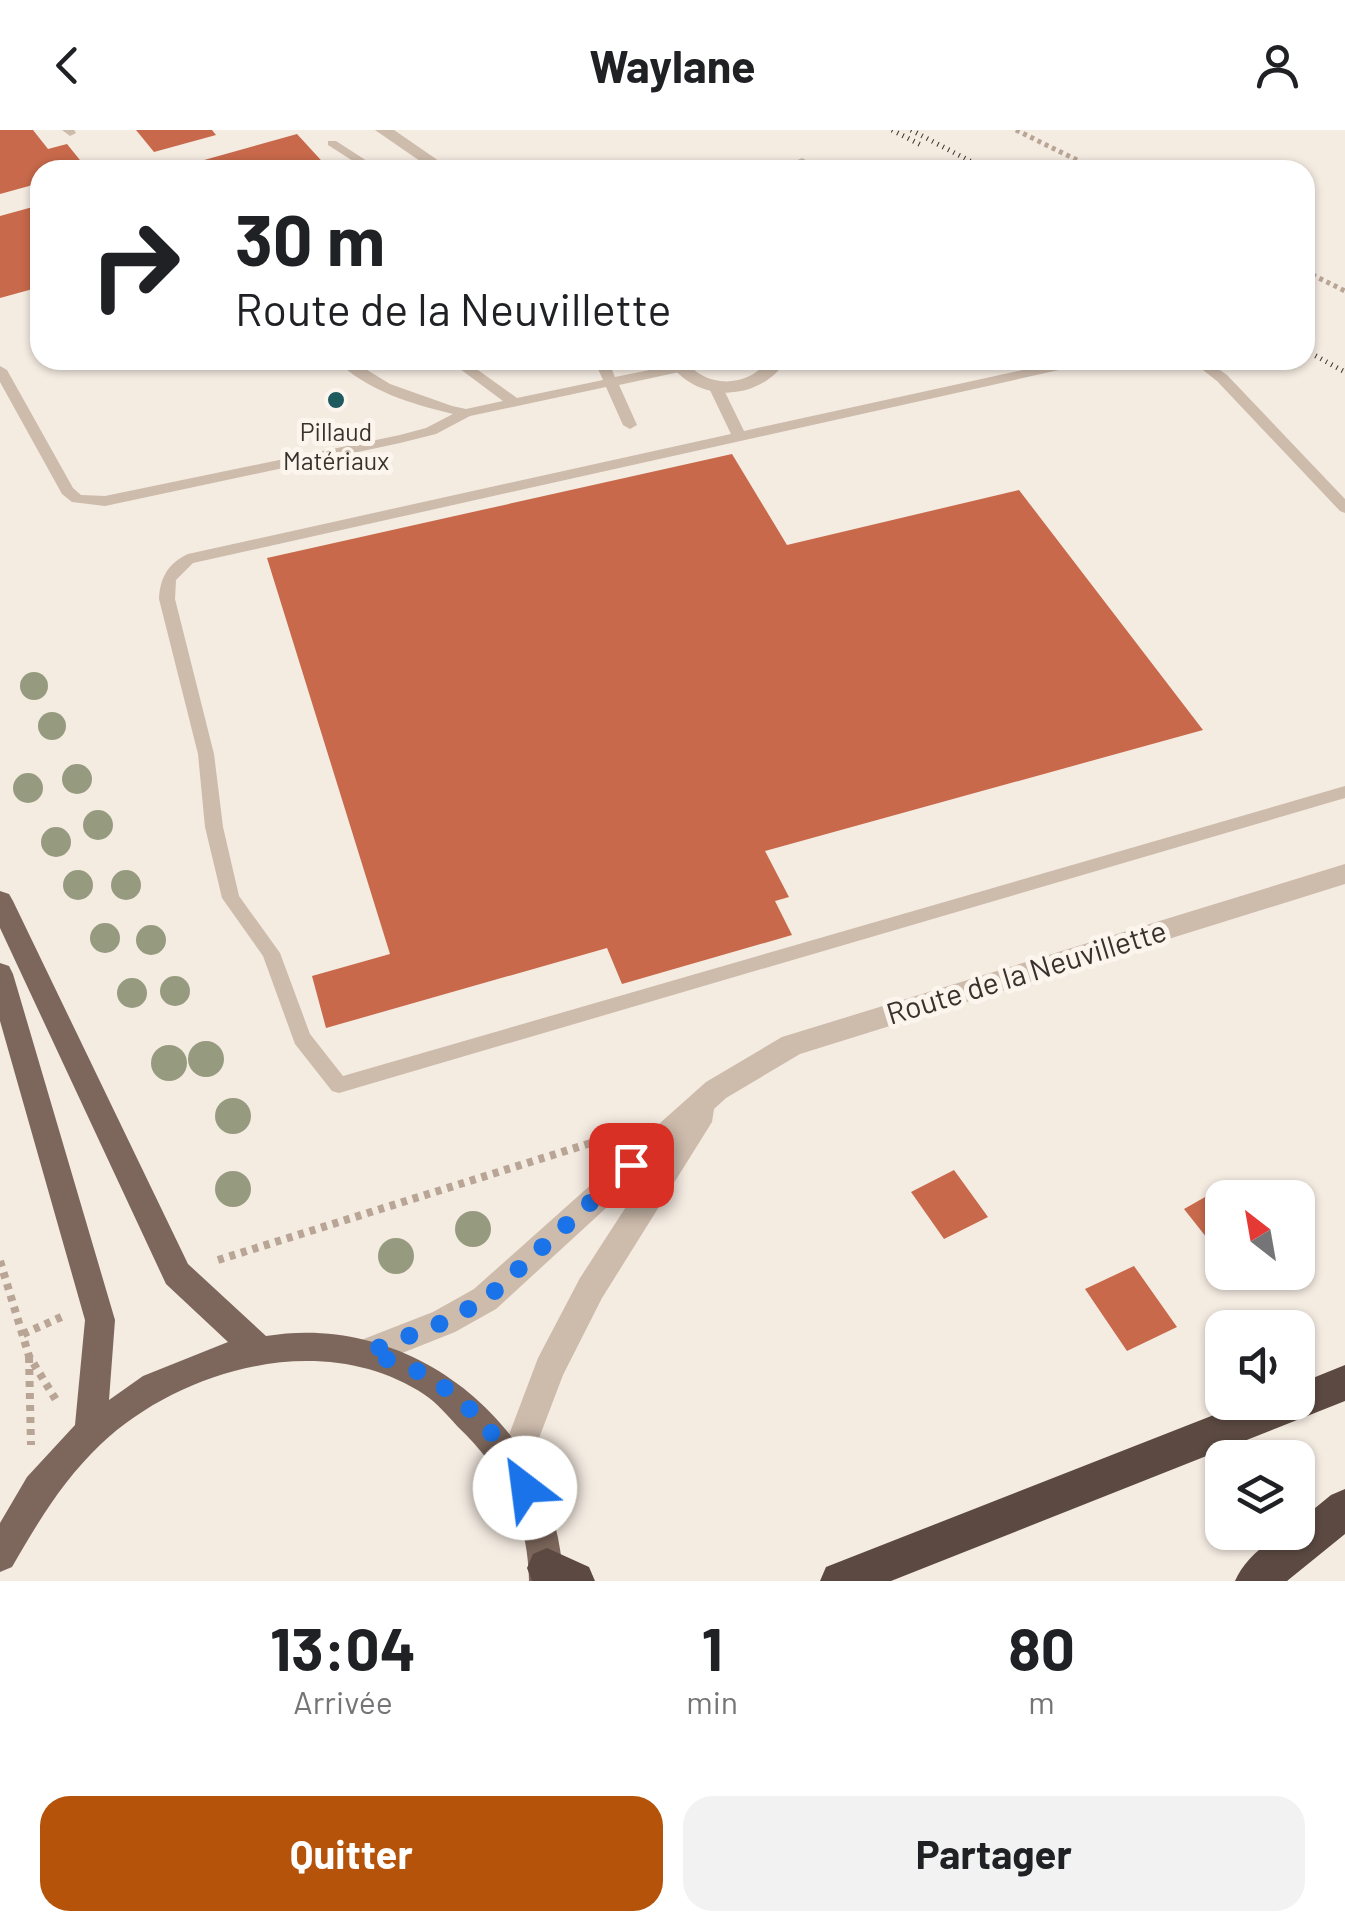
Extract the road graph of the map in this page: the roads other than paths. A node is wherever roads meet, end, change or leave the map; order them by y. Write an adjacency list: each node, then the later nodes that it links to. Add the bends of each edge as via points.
1 (384, 130): 4 (street)
2 (332, 142): 3 (lane)
3 (360, 160)
4 (429, 160)
5 (0, 370): 17 (lane, via 67,491 105,501 400,440)
6 (355, 370): 17 (lane, via 423,404)
7 (469, 370): 16 (lane)
8 (604, 370): 14 (lane)
9 (656, 370): 14 (lane)
10 (683, 370): 15 (street)
11 (770, 370): 15 (street, via 750,384)
12 (1040, 370): 19 (lane)
13 (1210, 370): 20 (lane)
14 (608, 383): 16 (lane); 18 (lane)
15 (714, 386): 19 (lane)
16 (515, 403): 17 (lane)
17 (466, 413)
18 (630, 425)
19 (738, 436): 21 (lane, via 188,558 168,579 231,898 271,953 302,1038 339,1085)
20 (1345, 508)
21 (1345, 792)
22 (1345, 874): 25 (street, Route de la Neuvillette, via 831,1030)
23 (0, 900): 26 (main road, via 178,1274)
24 (0, 974): 31 (main road, via 100,1320)
25 (716, 1090): 27 (street, Route de la Neuvillette, via 485,1300); 32 (street, Route de la Neuvillette, via 591,1288 548,1369)
26 (257, 1348): 27 (main road, via 313,1344); 31 (main road, via 199,1364 143,1390)
27 (368, 1352): 32 (main road, via 426,1375 476,1414)
28 (1345, 1384): 29 (highway)
29 (1315, 1395)
30 (1251, 1420): 36 (highway)
31 (91, 1428): 34 (main road, via 46,1476)
32 (514, 1464): 35 (main road)
33 (1345, 1510): 37 (highway)
34 (0, 1555)
35 (556, 1576)
36 (840, 1581)
37 (1255, 1581)

